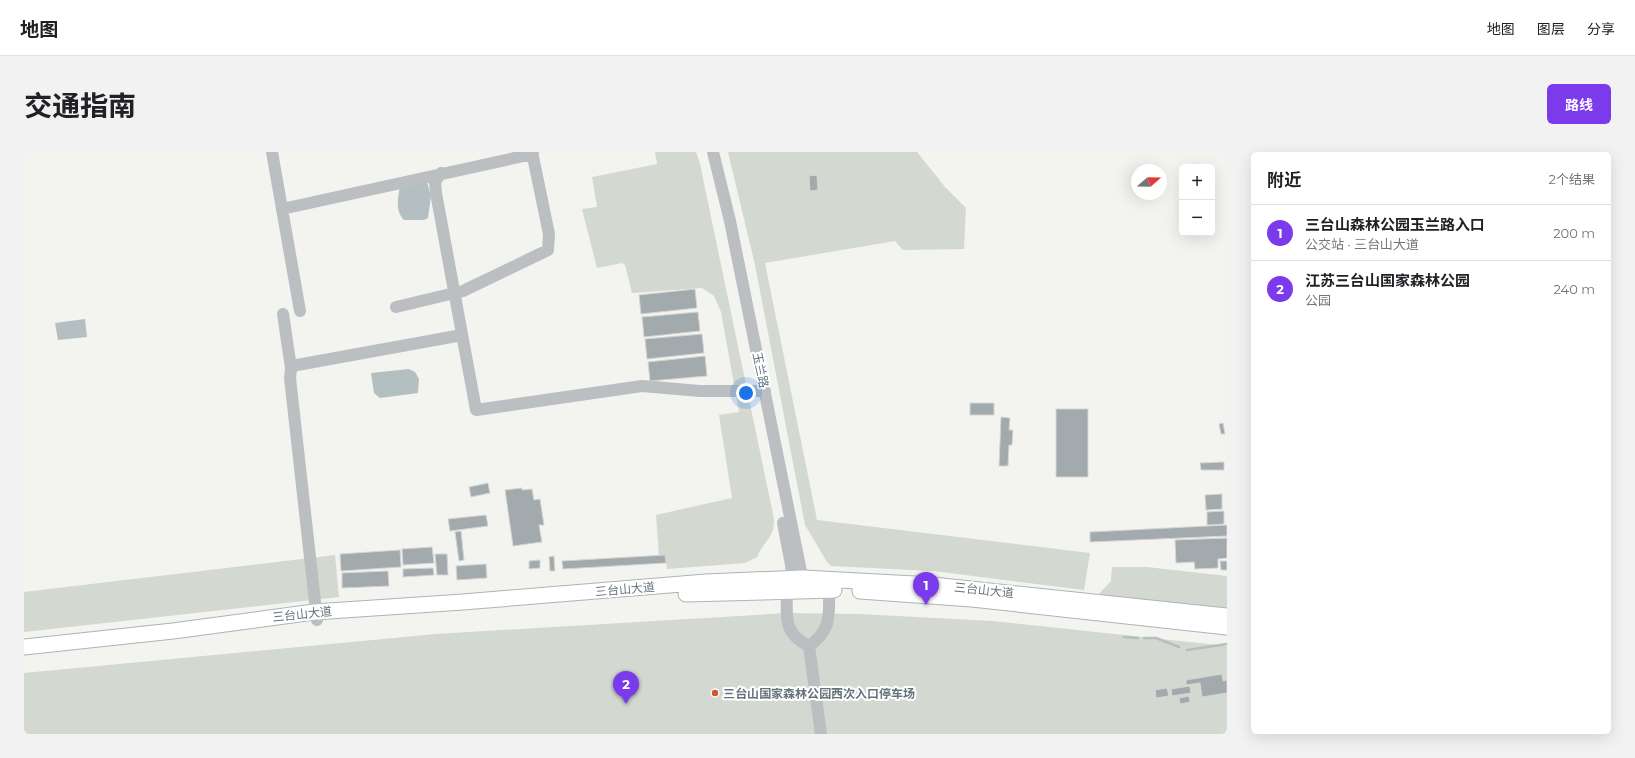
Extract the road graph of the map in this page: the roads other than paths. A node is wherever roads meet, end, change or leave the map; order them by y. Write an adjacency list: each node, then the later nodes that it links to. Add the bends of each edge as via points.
1 (272, 152): 6 (street)
2 (706, 152): 13 (street, 玉兰路)
3 (714, 152): 13 (street, 玉兰路)
4 (532, 153): 5 (street); 7 (street, via 549,234 548,250)
5 (441, 173): 6 (street); 7 (street, via 435,182 436,193)
6 (282, 209): 9 (street)
7 (454, 293): 8 (street); 11 (street)
8 (396, 307)
9 (300, 311)
10 (283, 314): 12 (street)
11 (462, 335): 12 (street); 13 (street, via 476,410 642,386 700,391)
12 (291, 368): 16 (street)
13 (763, 391): 14 (street, 玉兰路)
14 (796, 585): 15 (main road, 三台山大道); 16 (main road, 三台山大道); 17 (main road, 三台山大道, via 933,585); 19 (street, 玉兰路, via 787,620 797,640)
15 (829, 589): 18 (main road, 三台山大道, via 972,599); 19 (street, via 829,624 817,641)
16 (316, 616): 20 (main road, 三台山大道); 21 (main road, 三台山大道)
17 (1227, 616)
18 (1227, 627)
19 (809, 646): 22 (street)
20 (24, 647)
21 (24, 655)
22 (821, 734)

